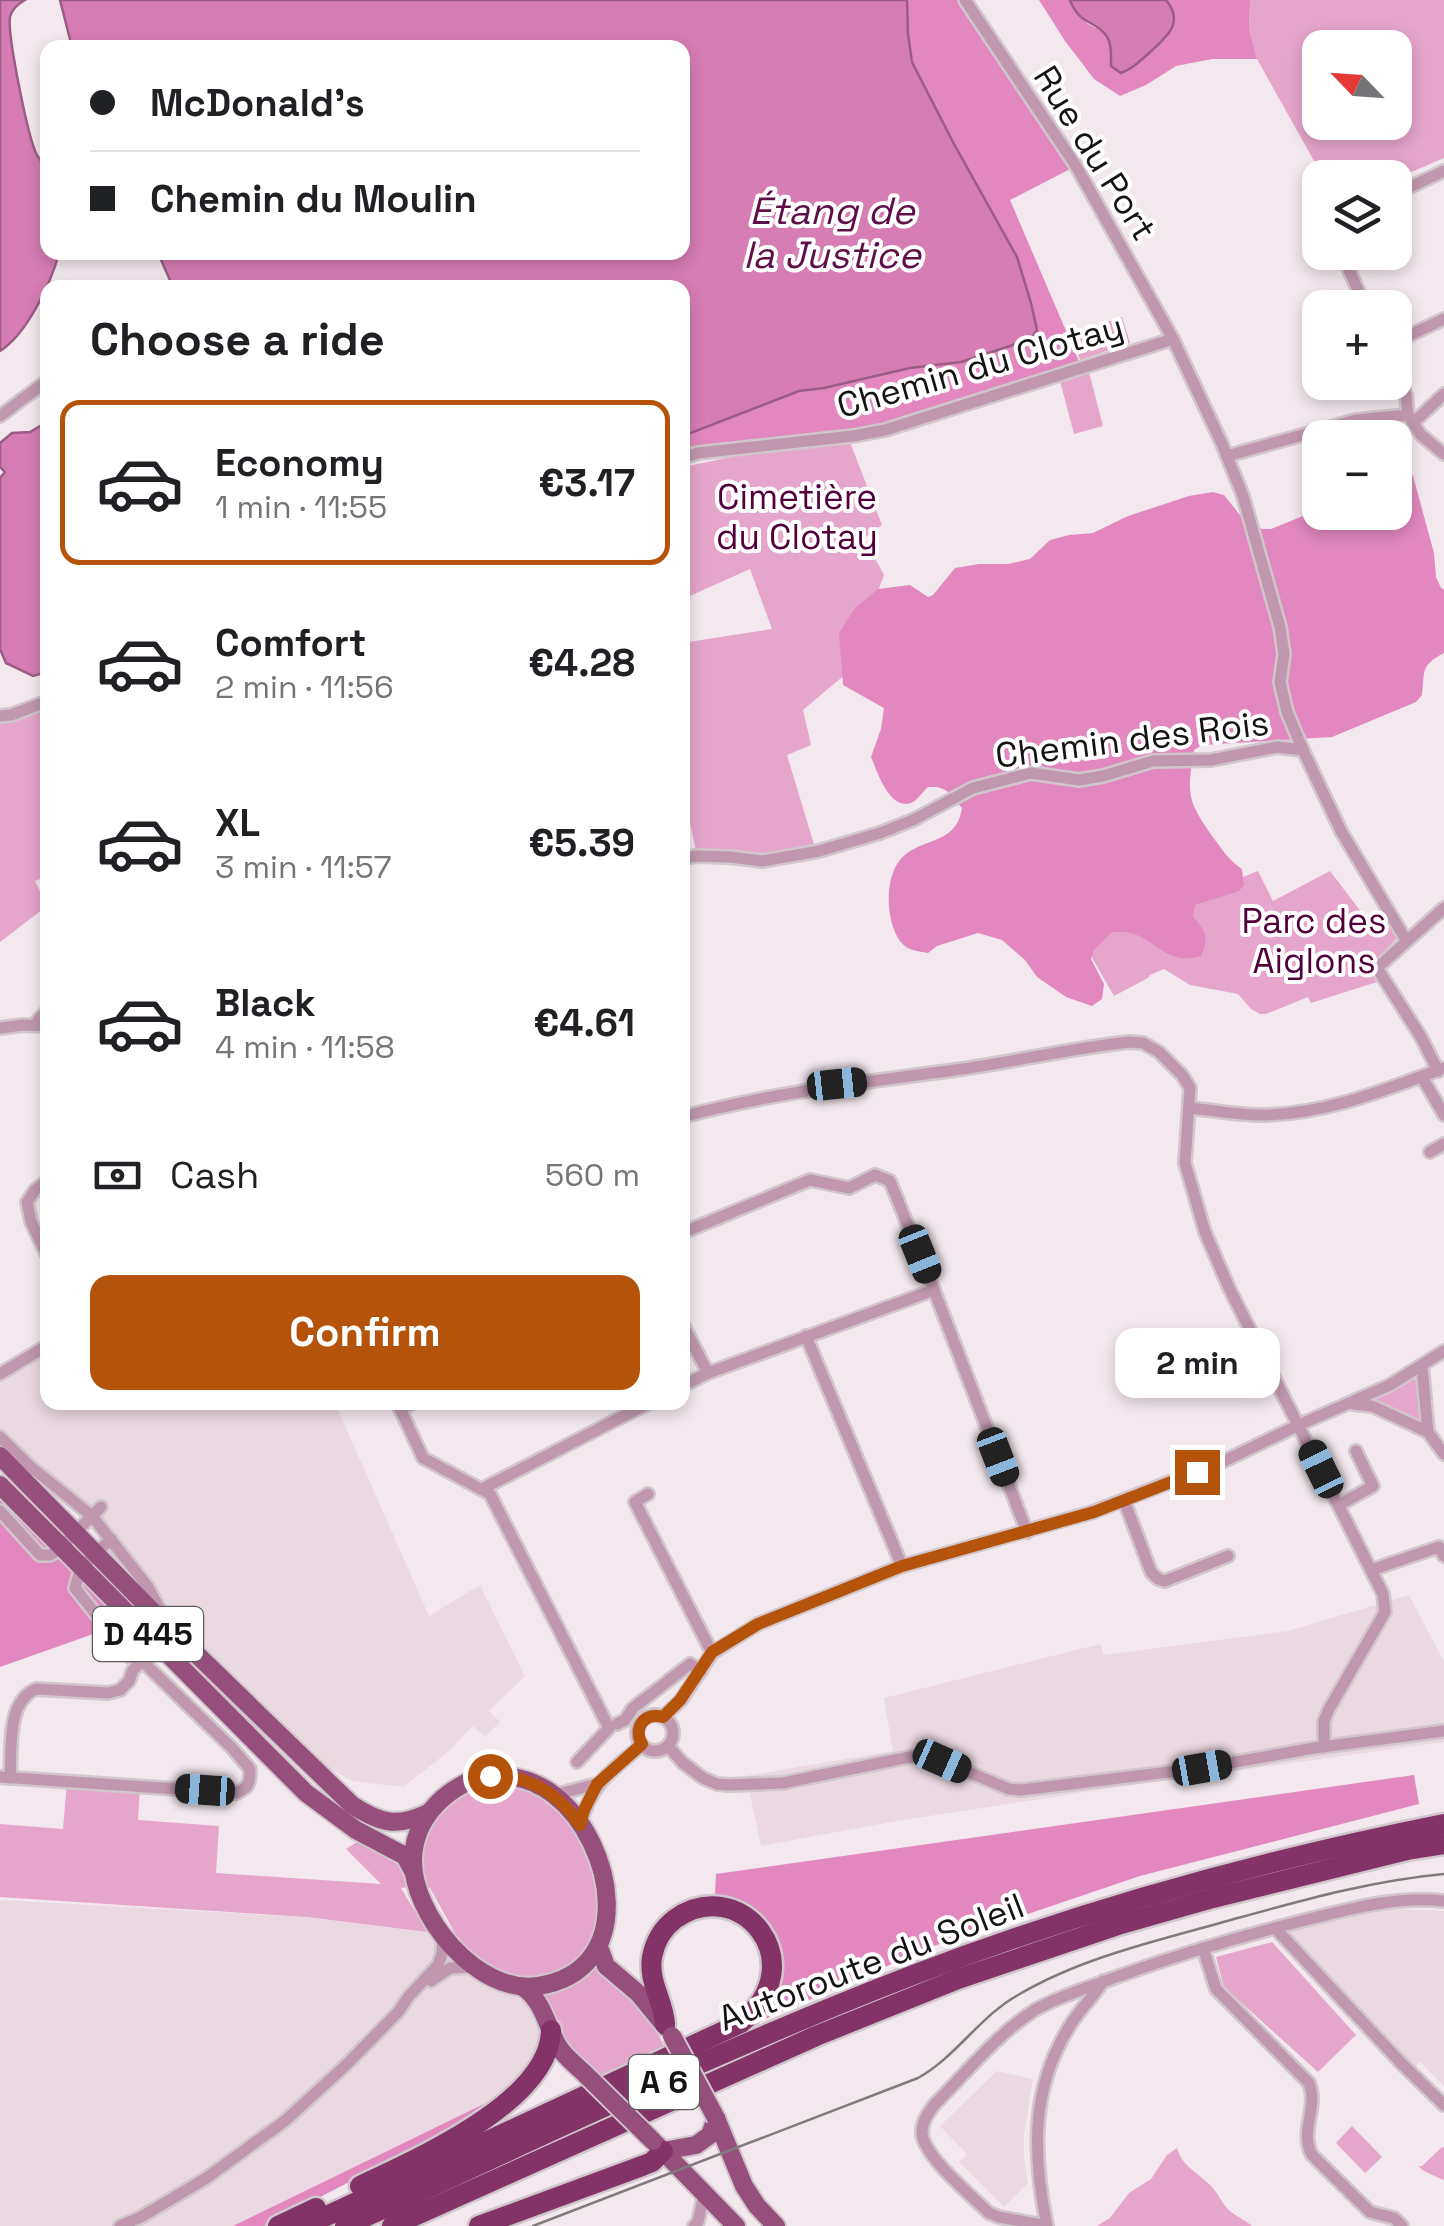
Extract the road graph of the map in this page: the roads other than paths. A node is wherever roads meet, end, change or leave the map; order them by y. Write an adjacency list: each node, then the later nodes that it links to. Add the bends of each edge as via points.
1 (965, 0): 6 (street, Rue du Port, via 1076,166)
2 (1444, 172): 3 (street)
3 (1412, 186)
4 (1444, 319): 5 (street)
5 (1412, 334)
6 (1173, 339): 13 (street, Chemin du Clotay, via 885,430); 14 (street, Rue du Port)
7 (40, 386): 10 (street)
8 (1444, 394): 11 (street)
9 (1407, 400): 11 (street)
10 (0, 416)
11 (1411, 419): 12 (street); 14 (street, via 1356,420)
12 (1444, 454)
13 (690, 456)
14 (1227, 456): 17 (street, Rue du Port, via 1271,589 1284,654 1280,682)
15 (40, 703): 16 (street)
16 (0, 716)
17 (1302, 750): 18 (street, Chemin des Rois, via 1153,761 1078,780 1032,773 973,788 912,820 819,851 762,860); 20 (street, Rue du Port)
18 (690, 857)
19 (1444, 908): 20 (street)
20 (1406, 940): 23 (street, via 1376,968)
21 (40, 1025): 22 (street)
22 (0, 1028)
23 (1441, 1070): 24 (street)
24 (1422, 1077): 25 (street, via 1287,1114); 27 (street)
25 (1189, 1108): 26 (street, via 1190,1088 1169,1060 1150,1045 1129,1042 837,1084); 45 (street, via 1185,1163 1204,1232)
26 (690, 1115)
27 (1444, 1115)
28 (1444, 1144): 29 (street)
29 (1430, 1152)
30 (40, 1186): 32 (street, via 26,1202)
31 (690, 1230): 33 (street, via 810,1180 848,1188 882,1176 890,1181)
32 (40, 1240)
33 (934, 1290): 34 (street); 60 (street)
34 (806, 1336): 39 (street); 66 (street)
35 (690, 1338): 39 (street)
36 (40, 1350): 40 (street)
37 (1444, 1351): 38 (street)
38 (1422, 1366): 42 (street); 46 (street)
39 (708, 1373): 41 (street)
40 (0, 1374)
41 (690, 1382)
42 (1348, 1404): 45 (street); 46 (street, via 1372,1406)
43 (400, 1410): 54 (street, via 422,1458)
44 (636, 1410): 54 (street)
45 (1299, 1424): 56 (street); 57 (street)
46 (1428, 1432): 49 (street)
47 (0, 1437): 59 (street)
48 (1356, 1451): 57 (street, via 1372,1486)
49 (1444, 1454)
50 (0, 1456): 61 (main road, D 445)
51 (0, 1466): 61 (main road, D 445)
52 (0, 1474): 61 (main road, D 445)
53 (0, 1485): 61 (main road, D 445)
54 (482, 1489): 74 (street)
55 (648, 1494): 70 (street, via 635,1502)
56 (1124, 1500): 60 (street); 63 (street, via 1160,1580)
57 (1339, 1505): 67 (street)
58 (0, 1511): 61 (street, via 40,1554 50,1555)
59 (96, 1512): 61 (street); 62 (street)
60 (1026, 1532): 66 (street)
61 (65, 1536): 65 (main road, D 445)
62 (112, 1539): 65 (street); 68 (street)
63 (1228, 1556)
64 (1444, 1556): 67 (street, via 1439,1547)
65 (93, 1564): 68 (main road, D 445); 69 (main road, D 445); 71 (street, via 74,1588 130,1658); 83 (main road, D 445, via 311,1779); 84 (main road, D 445)
66 (902, 1566): 70 (street, via 758,1624)
67 (1371, 1570): 78 (street, via 1385,1612 1324,1720)
68 (170, 1629): 83 (main road, D 445)
69 (159, 1646): 71 (street); 84 (main road, D 445)
70 (712, 1652): 72 (street)
71 (141, 1660): 80 (street, via 120,1690 28,1693 15,1714); 80 (street, via 250,1770 246,1789)
72 (701, 1670): 73 (street); 74 (street, via 690,1664)
73 (663, 1717): 76 (street, via 641,1722); 77 (street, via 673,1730)
74 (613, 1726): 79 (street)
75 (1444, 1731): 78 (street)
76 (642, 1744): 77 (street, via 652,1751); 81 (street)
77 (668, 1746): 78 (street, via 717,1784 783,1783 920,1755 1021,1790)
78 (1324, 1747)
79 (578, 1762)
80 (5, 1777)
81 (597, 1784): 82 (street); 87 (street)
82 (554, 1795): 85 (main road, via 517,1778 483,1776 458,1786); 87 (main road)
83 (352, 1806): 85 (main road, D 445, via 394,1823)
84 (332, 1813): 89 (main road, D 445, via 405,1856)
85 (428, 1813): 89 (main road, via 416,1842)
86 (1444, 1824): 110 (highway, Autoroute du Soleil / A 6, via 1207,1879 950,1961 811,2016)
87 (580, 1825): 93 (main road, via 599,1862 607,1899)
88 (1444, 1844): 111 (highway, Autoroute du Soleil / A 6, via 1213,1898 958,1979)
89 (414, 1876): 92 (main road)
90 (1444, 1901): 91 (street, via 1389,1902)
91 (1275, 1928): 94 (street); 101 (street)
92 (442, 1935): 95 (main road); 98 (street, via 438,1965)
93 (599, 1946): 97 (main road, via 564,1979); 100 (main road, via 606,1966)
94 (1203, 1948): 96 (street); 115 (street, via 1216,1989 1309,2084 1306,2134 1312,2155 1370,2212)
95 (476, 1968): 97 (main road); 98 (street, via 444,1971)
96 (1103, 1982): 114 (street, via 1074,2018 1045,2084 1036,2135); 114 (street, via 1013,2025 935,2104 922,2129 935,2158 989,2213)
97 (523, 1987): 99 (main road, via 537,1999)
98 (398, 2011): 107 (street, via 286,2120 204,2180)
99 (551, 2030): 103 (main road, bridge, via 561,2051); 108 (highway, via 536,2072 479,2124)
100 (668, 2030): 102 (main road, bridge); 109 (highway, via 651,1968 665,1928 710,1907 733,1911 756,1926 770,1949 772,1976 762,2002 741,2023)
101 (1444, 2105)
102 (716, 2118): 103 (main road, via 710,2136 696,2145); 113 (main road, via 744,2186)
103 (658, 2146): 104 (main road); 112 (highway, via 652,2162)
104 (704, 2194): 105 (main road); 106 (street)
105 (732, 2222): 106 (street)
106 (696, 2224)
107 (120, 2226)
108 (278, 2226)
109 (305, 2226)
110 (344, 2226)
111 (392, 2226)
112 (479, 2226)
113 (776, 2226)
114 (1047, 2226)
115 (1402, 2226)

